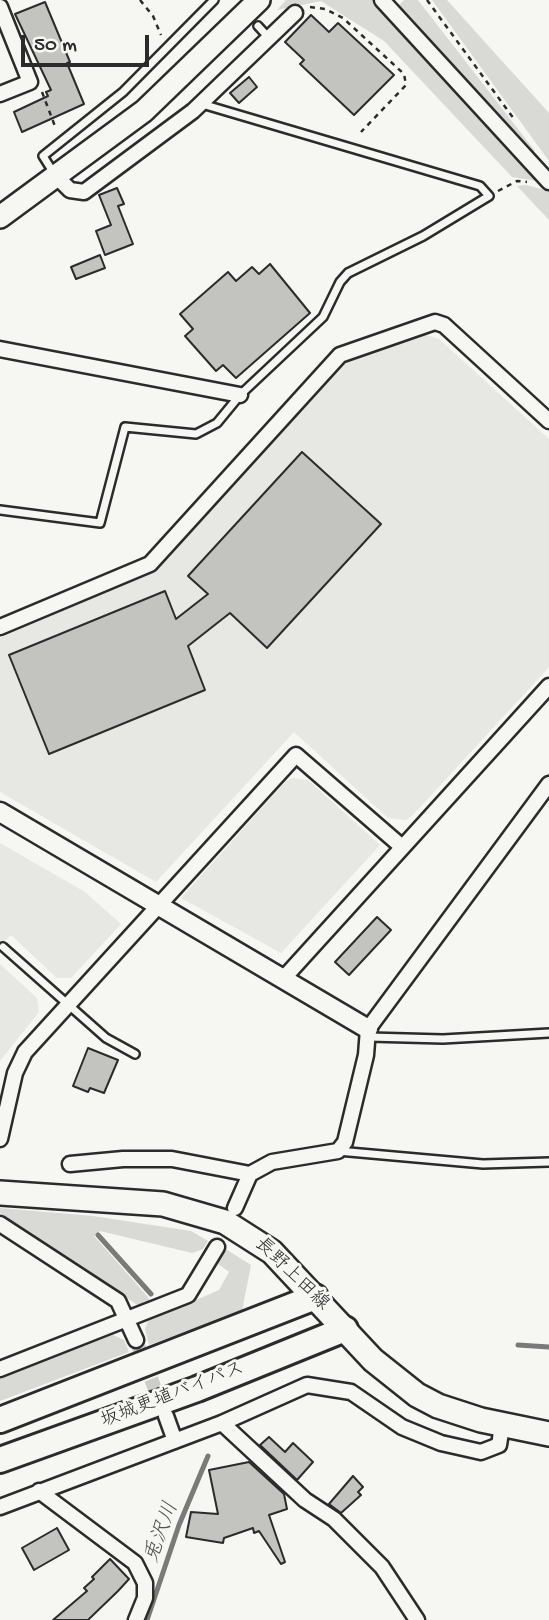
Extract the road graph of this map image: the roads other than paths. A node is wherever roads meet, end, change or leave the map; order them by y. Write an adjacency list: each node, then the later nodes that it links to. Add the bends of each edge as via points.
1 (214, 0): 10 (lane, via 123,92 43,156)
2 (259, 0): 10 (main road, via 144,111)
3 (382, 0): 11 (street)
4 (0, 7): 8 (street, via 30,82)
5 (295, 13): 7 (street)
6 (258, 26): 7 (lane)
7 (269, 38): 9 (street)
8 (0, 94)
9 (202, 103): 10 (street, via 84,192 70,190); 14 (lane, via 480,186 489,195 423,236 348,273 323,317)
10 (58, 178): 12 (main road)
11 (549, 182)
12 (0, 217)
13 (0, 349): 14 (street)
14 (240, 395): 16 (lane, via 217,423 196,434 125,427 100,523)
15 (549, 421): 17 (street, via 444,325 435,322 340,355 150,564)
16 (0, 510)
17 (0, 627)
18 (549, 686): 21 (street)
19 (549, 784): 26 (street)
20 (0, 811): 22 (street)
21 (401, 846): 22 (street, via 296,755); 24 (street)
22 (156, 905): 24 (street); 25 (street)
23 (3, 947): 25 (lane)
24 (284, 979): 26 (street)
25 (68, 1003): 28 (lane, via 106,1038); 29 (street, via 25,1052 15,1073)
26 (368, 1033): 27 (lane, via 443,1039); 30 (street, via 345,1142)
27 (549, 1033)
28 (135, 1054)
29 (0, 1138)
30 (338, 1151): 31 (lane, via 483,1164); 33 (street, via 272,1162)
31 (549, 1162)
32 (70, 1164): 33 (street, via 172,1159)
33 (250, 1174): 35 (street)
34 (0, 1193): 38 (main road, 長野上田線, via 139,1201 207,1215 256,1239)
35 (235, 1208)
36 (0, 1224): 39 (street, via 117,1301)
37 (217, 1247): 39 (street, via 188,1295)
38 (315, 1297): 40 (main road, 長野上田線); 44 (highway, 坂城更埴バイパス)
39 (128, 1319): 41 (street); 42 (street)
40 (345, 1329): 46 (main road, 長野上田線, via 373,1360 418,1395); 49 (highway, 坂城更埴バイパス, via 197,1389)
41 (136, 1340)
42 (0, 1369)
43 (166, 1416): 48 (street)
44 (0, 1420)
45 (222, 1423): 46 (street, via 307,1385 351,1392 402,1427 481,1452 499,1446); 48 (street); 53 (street, via 305,1500 334,1519 382,1567)
46 (502, 1426): 47 (main road, 長野上田線)
47 (549, 1434)
48 (175, 1441): 50 (street)
49 (0, 1460)
50 (39, 1491): 51 (street); 52 (street, via 135,1563 145,1583 145,1598)
51 (0, 1507)
52 (136, 1620)
53 (417, 1620)

